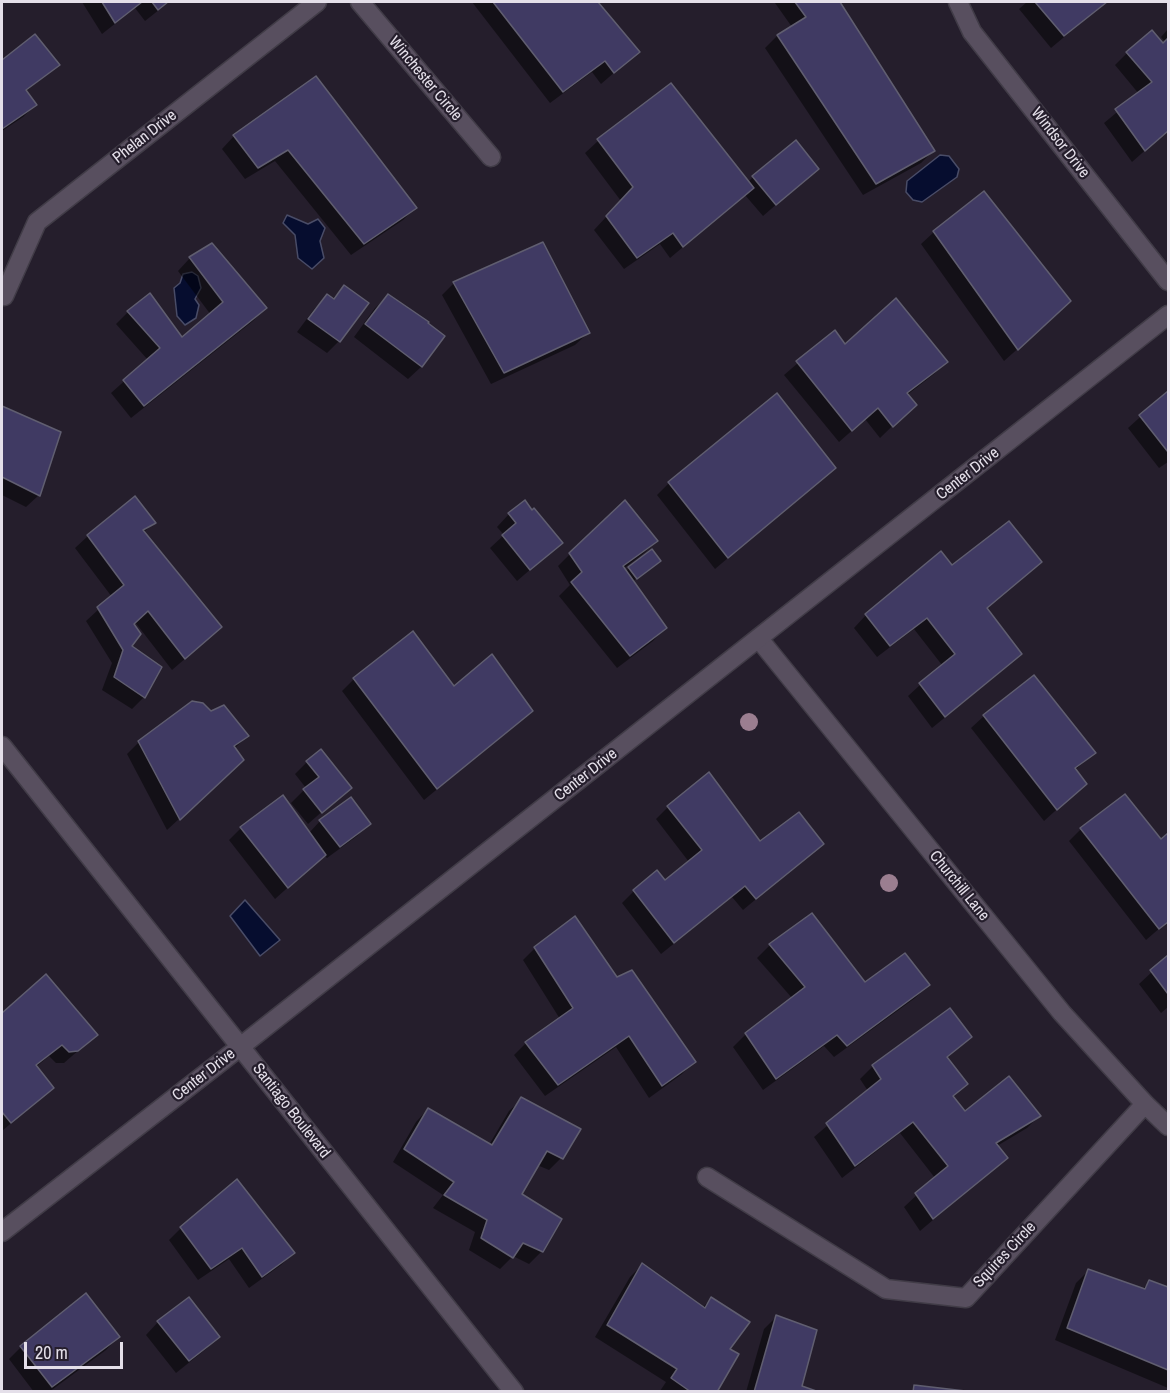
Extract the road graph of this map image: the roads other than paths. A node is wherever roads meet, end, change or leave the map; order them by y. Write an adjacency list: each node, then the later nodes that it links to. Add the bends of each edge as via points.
1 (317, 2): 6 (street, Phelan Drive, via 37,222)
2 (360, 2): 4 (street, Winchester Circle)
3 (958, 2): 5 (street, Windsor Drive, via 972,32)
4 (491, 157)
5 (1168, 281)
6 (4, 296)
7 (1168, 315): 8 (street, Center Drive)
8 (759, 639): 10 (street, Center Drive); 11 (street, Churchill Lane, via 1062,1013)
9 (2, 746): 10 (street, Santiago Boulevard)
10 (240, 1047): 14 (street, Center Drive); 15 (street, Santiago Boulevard)
11 (1145, 1104): 12 (street, Churchill Lane); 13 (street, Squires Circle, via 966,1298 886,1289)
12 (1168, 1126)
13 (707, 1177)
14 (2, 1232)
15 (514, 1392)

